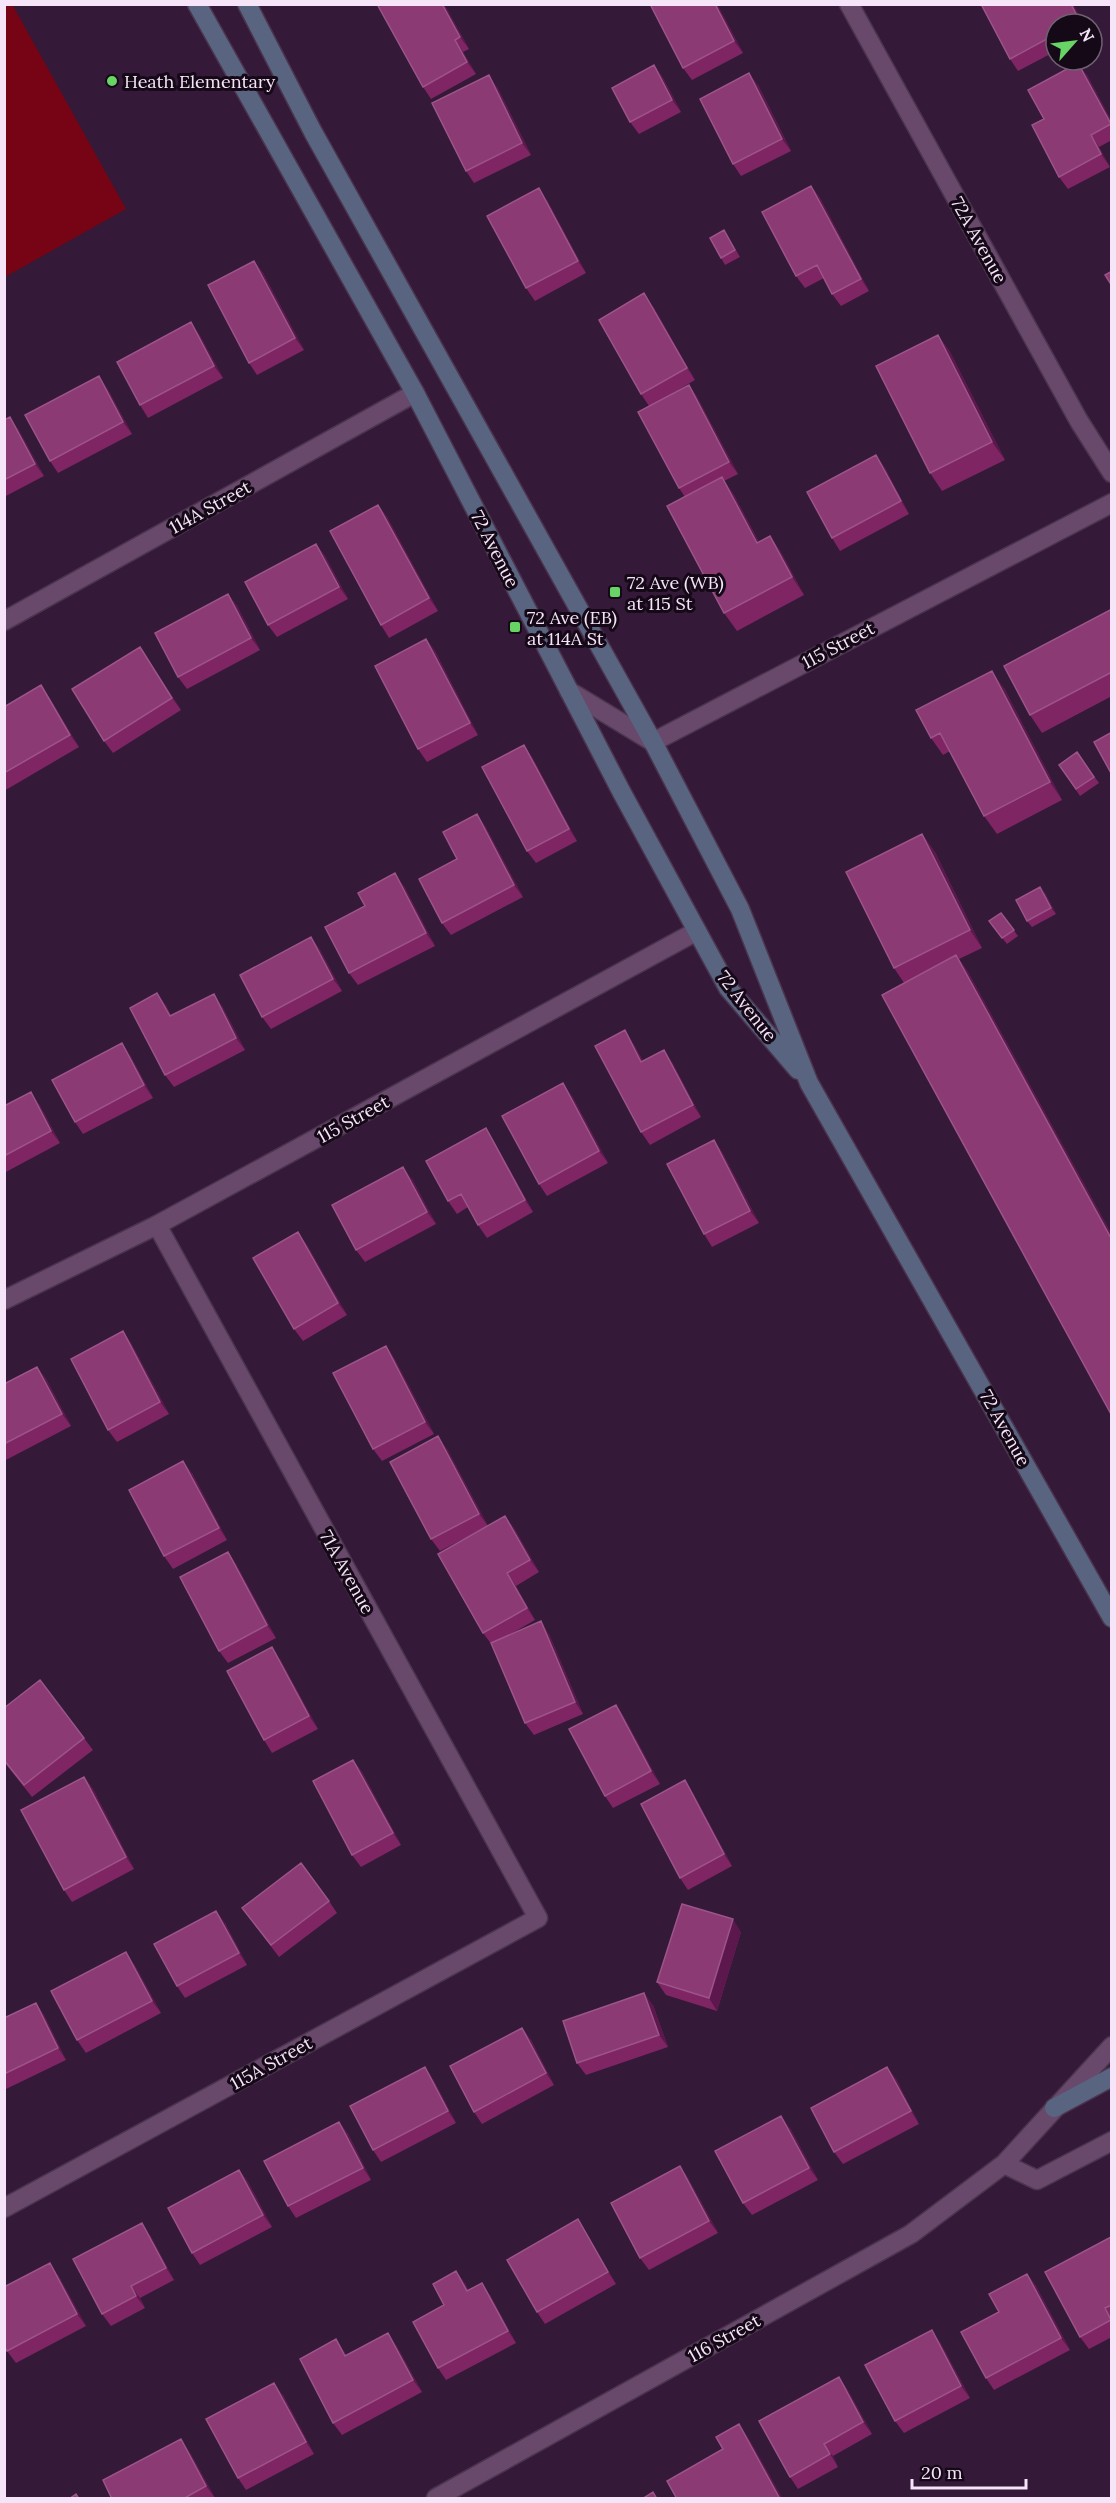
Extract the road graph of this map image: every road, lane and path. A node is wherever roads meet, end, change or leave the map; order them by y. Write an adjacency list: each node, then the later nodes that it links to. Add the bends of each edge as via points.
1 (197, 4): 4 (main road, 72 Avenue)
2 (247, 4): 9 (main road, 72 Avenue, via 313,132)
3 (849, 4): 5 (street, 72A Avenue, via 1092,445)
4 (415, 393): 7 (street, 114A Street); 8 (main road, 72 Avenue)
5 (1112, 473)
6 (1112, 503): 9 (street, 115 Street)
7 (4, 621)
8 (569, 691): 9 (street); 10 (main road, 72 Avenue)
9 (653, 742): 11 (main road, 72 Avenue, via 740,909)
10 (697, 931): 11 (main road, 72 Avenue, via 728,988); 12 (street, 115 Street)
11 (809, 1083): 14 (main road, 72 Avenue)
12 (157, 1225): 13 (street, 115 Street); 15 (street, 71A Avenue)
13 (4, 1300)
14 (1112, 1618)
15 (538, 1918): 21 (street, 115A Street)
16 (1112, 2046): 18 (street, 116 Street)
17 (1112, 2077): 18 (main road)
18 (1054, 2108): 20 (street, 116 Street)
19 (1112, 2141): 20 (street, via 1037,2180)
20 (1004, 2164): 22 (street, 116 Street, via 911,2234)
21 (4, 2208)
22 (436, 2499)

